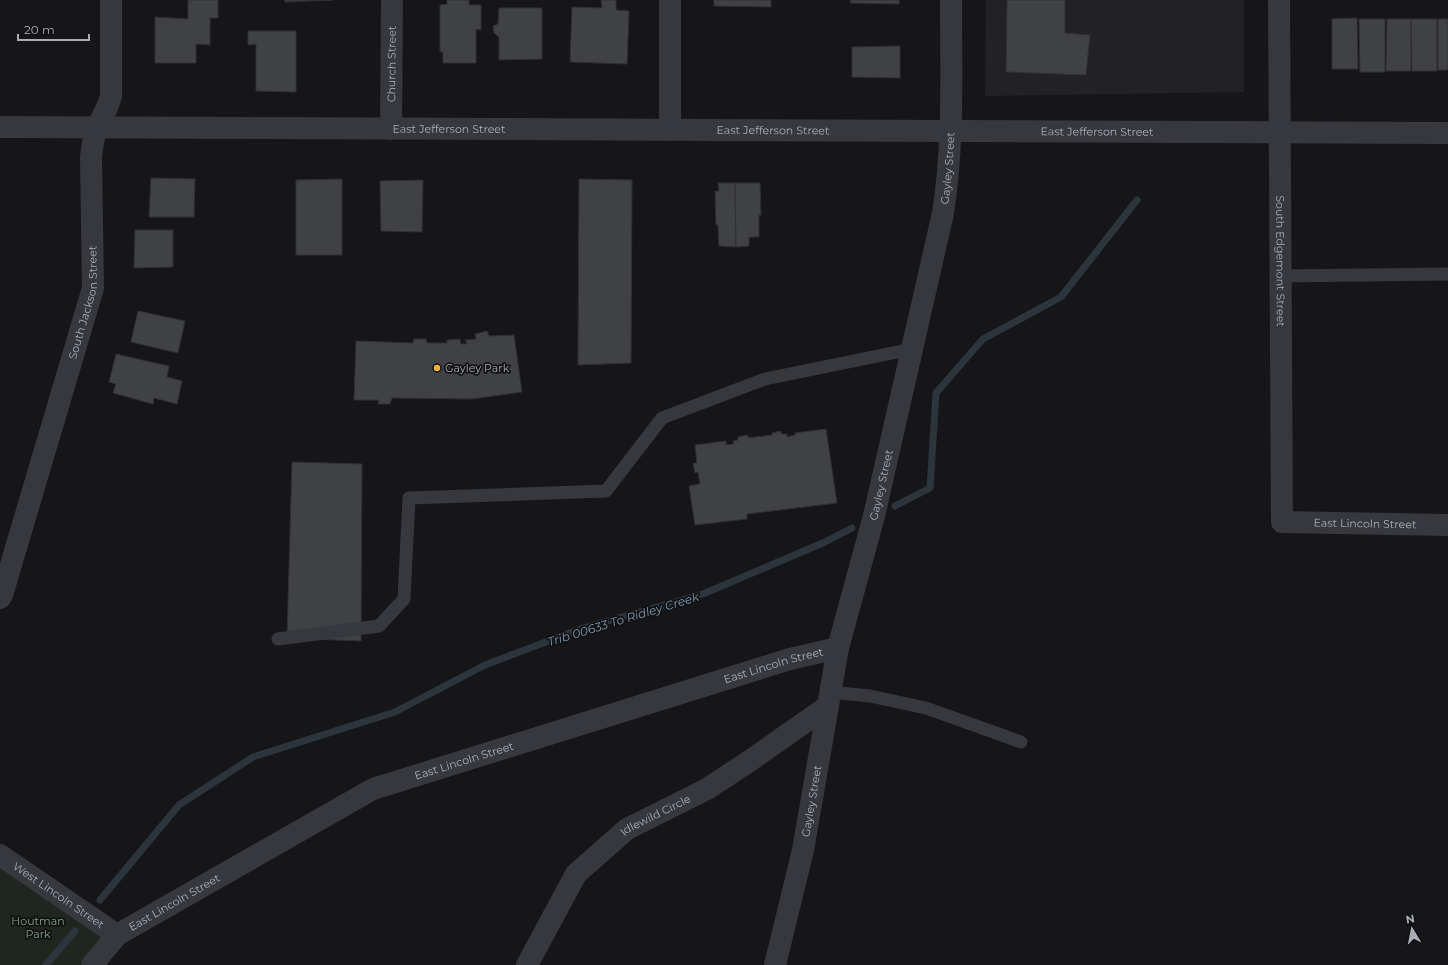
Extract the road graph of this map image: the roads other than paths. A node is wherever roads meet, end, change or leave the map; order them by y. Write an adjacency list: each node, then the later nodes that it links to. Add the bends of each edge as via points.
1 (111, 0): 7 (street, South Jackson Street, via 111,96 104,117)
2 (392, 0): 8 (street, Church Street)
3 (670, 0): 9 (street)
4 (951, 0): 10 (street, Gayley Street)
5 (1279, 0): 11 (street, South Edgemont Street)
6 (0, 127): 7 (street, East Jefferson Street)
7 (97, 128): 8 (street, East Jefferson Street); 18 (street, South Jackson Street, via 92,142 91,157 93,288)
8 (391, 129): 9 (street, East Jefferson Street)
9 (670, 130): 10 (street, East Jefferson Street)
10 (950, 131): 11 (street, East Jefferson Street); 15 (street, Gayley Street, via 943,213)
11 (1279, 132): 12 (street, East Jefferson Street); 14 (street, South Edgemont Street)
12 (1448, 133)
13 (1448, 274): 14 (lane)
14 (1280, 276): 16 (street, South Edgemont Street)
15 (912, 349): 19 (lane, via 765,379 662,418 606,491 409,498 404,599 379,626); 20 (street, Gayley Street, via 874,516)
16 (1282, 522): 17 (street, East Lincoln Street)
17 (1448, 524)
18 (0, 598)
19 (278, 639)
20 (838, 648): 21 (street, Gayley Street); 24 (street, East Lincoln Street, via 790,659 373,789)
21 (829, 699): 22 (lane, via 870,696 926,708); 26 (street, Idlewild Circle, via 751,760 707,789 627,829 576,874); 27 (street, Gayley Street, via 803,850)
22 (1021, 742)
23 (0, 855): 24 (street, West Lincoln Street)
24 (117, 935): 25 (street)
25 (92, 965)
26 (527, 965)
27 (775, 965)

